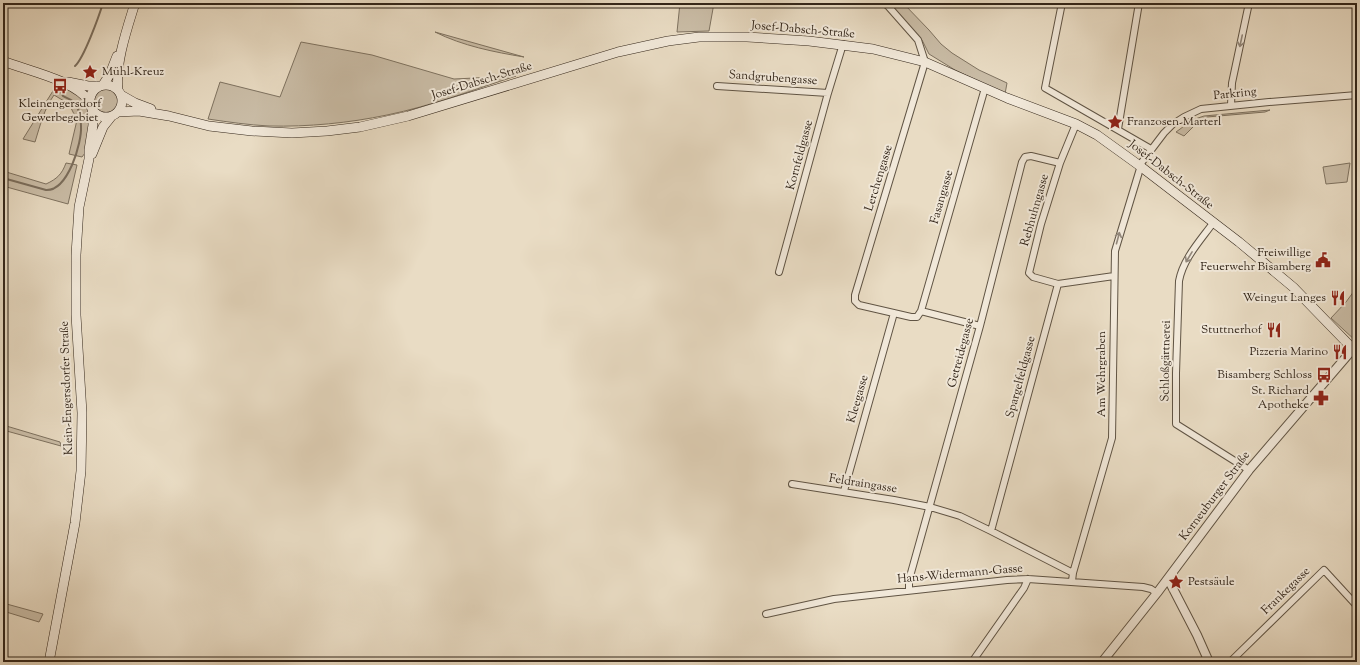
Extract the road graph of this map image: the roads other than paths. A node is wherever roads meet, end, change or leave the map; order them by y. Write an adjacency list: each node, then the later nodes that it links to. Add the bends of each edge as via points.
1 (135, 3): 6 (main road)
2 (884, 3): 9 (street, via 918,40)
3 (1062, 3): 22 (street, via 1045,88)
4 (1139, 3): 22 (street)
5 (1249, 3): 18 (street, one-way to 18, via 1232,83)
6 (125, 36): 11 (main road, via 110,74); 14 (main road, via 118,71)
7 (843, 44): 9 (main road, Josef-Dabsch-Straße, via 890,52); 15 (street, Kornfeldgasse); 20 (main road, Josef-Dabsch-Straße, via 748,37 699,37 660,42 613,53 408,116 332,131 252,131 209,126)
8 (3, 61): 10 (main road)
9 (925, 62): 13 (main road, Josef-Dabsch-Straße); 32 (street, Lerchengasse, via 855,295 858,304)
10 (61, 81): 11 (main road); 17 (main road, via 81,93)
11 (101, 86): 14 (main road, via 110,85); 17 (main road, via 92,93)
12 (717, 86): 15 (street, Sandgrubengasse)
13 (985, 88): 21 (main road, Josef-Dabsch-Straße); 31 (street, Fasangasse)
14 (120, 92): 19 (main road, via 122,104); 20 (main road, Josef-Dabsch-Straße, via 135,103)
15 (828, 93): 28 (street, Kornfeldgasse)
16 (1357, 95): 18 (street, Parkring)
17 (91, 105): 19 (main road, via 99,115); 24 (main road, Klein-Engersdorfer Straße, via 93,125)
18 (1231, 106): 23 (street, Parkring, via 1201,109 1184,117 1168,129)
19 (114, 114): 20 (main road, Josef-Dabsch-Straße, via 136,111); 24 (main road, Klein-Engersdorfer Straße, via 103,127)
20 (169, 116)
21 (1076, 124): 25 (street, Rebhuhngasse); 26 (main road, Josef-Dabsch-Straße, via 1106,140)
22 (1118, 129): 23 (street)
23 (1151, 149): 26 (street, Parkring)
24 (89, 159): 48 (main road, Klein-Engersdorfer Straße, via 79,207 76,255 76,315 82,413 81,476 75,523)
25 (1060, 163): 30 (street, Rebhuhngasse, via 1029,273 1030,276); 33 (street, Getreidegasse, via 1030,156 1023,160)
26 (1140, 166): 27 (main road, Josef-Dabsch-Straße); 29 (street, Am Wehrgraben, one-way to 26, via 1115,251)
27 (1213, 224): 34 (main road, Josef-Dabsch-Straße, via 1294,288); 35 (street, Schloßgärtnerei, one-way to 35, via 1191,254 1179,281 1176,424)
28 (779, 272)
29 (1114, 276): 30 (street); 40 (street, Am Wehrgraben, via 1112,438)
30 (1058, 284): 39 (street, Spargelfeldgasse)
31 (921, 311): 32 (street, via 913,318); 33 (street)
32 (894, 314): 37 (street, Kleegasse)
33 (980, 326): 38 (street, Getreidegasse)
34 (1355, 351): 35 (street, Korneuburger Straße)
35 (1249, 470): 42 (street, Korneuburger Straße)
36 (792, 484): 37 (street, Feldraingasse)
37 (844, 492): 38 (street, Feldraingasse)
38 (930, 507): 39 (street, via 960,516); 44 (street, Getreidegasse, via 909,580)
39 (991, 531): 40 (street)
40 (1073, 573): 43 (street, Am Wehrgraben)
41 (1028, 579): 43 (street, Hans-Widermann-Gasse); 44 (street, Hans-Widermann-Gasse); 49 (street)
42 (1168, 579): 45 (street, Korneuburger Straße); 51 (street)
43 (1072, 581): 45 (street, Hans-Widermann-Gasse, via 1147,587)
44 (909, 590): 47 (street, Hans-Widermann-Gasse, via 834,599)
45 (1157, 593): 50 (street, Korneuburger Straße)
46 (1357, 606): 52 (street, Frankegasse, via 1324,570)
47 (766, 614)
48 (49, 662)
49 (972, 662)
50 (1102, 662)
51 (1209, 662)
52 (1230, 662)

